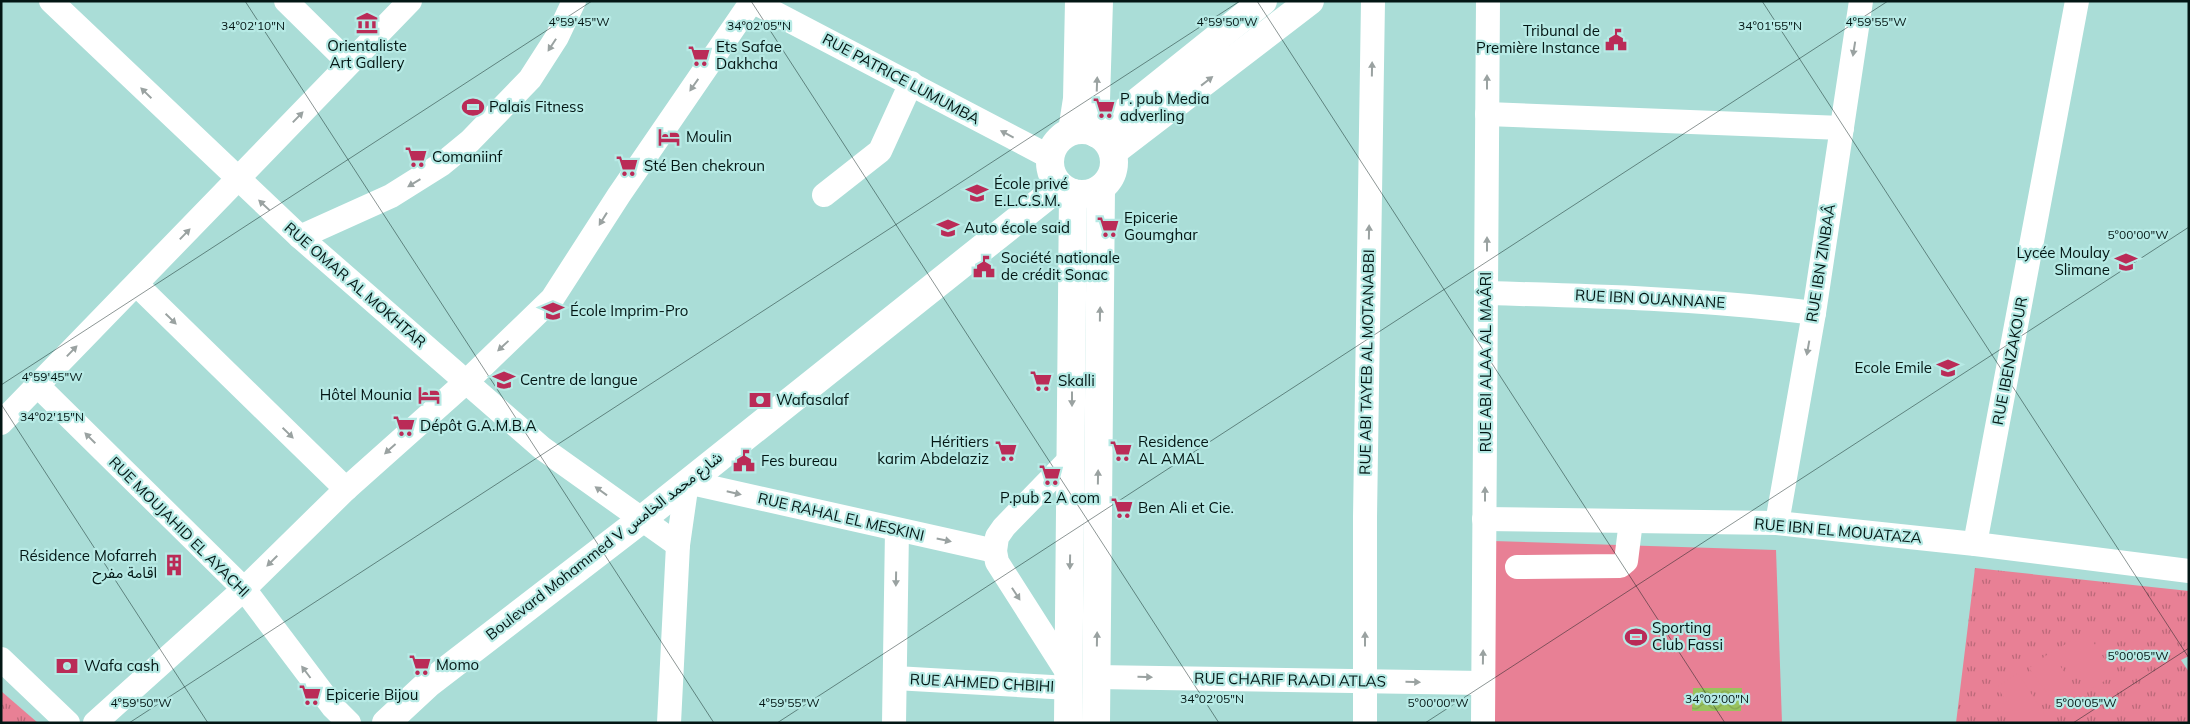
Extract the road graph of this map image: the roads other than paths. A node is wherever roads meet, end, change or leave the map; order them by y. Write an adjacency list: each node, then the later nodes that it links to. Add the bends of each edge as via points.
1 (51, 1): 20 (street, RUE OMAR AL MOKHTAR, one-way to 1)
2 (286, 1): 14 (street)
3 (410, 1): 14 (street)
4 (574, 1): 24 (street, one-way to 24, via 557,37 530,79 470,141 442,164 391,196)
5 (752, 1): 15 (street, RUE PATRICE LUMUMBA); 28 (street, one-way to 28, via 552,298)
6 (1079, 1): 18 (main road, via 1077,99)
7 (1099, 1): 18 (main road, one-way to 7)
8 (1263, 1): 18 (main road)
9 (1310, 1): 18 (main road, one-way to 9)
10 (1373, 1): 48 (street, RUE ABI TAYEB AL MOTANABBI, one-way to 10)
11 (1488, 1): 16 (street, RUE ABI ALAA AL MAÂRI, one-way to 11)
12 (1861, 1): 17 (street, RUE IBN ZINBAÂ, one-way to 17)
13 (2077, 1): 39 (street, RUE IBENZAKOUR)
14 (349, 63): 20 (street, one-way to 14)
15 (911, 83): 19 (street, RUE PATRICE LUMUMBA, one-way to 15); 23 (street, via 880,151)
16 (1487, 114): 17 (street); 26 (street, RUE ABI ALAA AL MAÂRI, one-way to 16)
17 (1842, 128): 27 (street, RUE IBN ZINBAÂ)
18 (1094, 138): 19 (main road, via 1062,137); 21 (main road, via 1114,168)
19 (1050, 157): 22 (main road, via 1052,172)
20 (237, 180): 24 (street, RUE OMAR AL MOKHTAR, one-way to 20); 25 (street, one-way to 20)
21 (1101, 188): 22 (main road, via 1088,194); 46 (main road, one-way to 21)
22 (1067, 190): 31 (main road, one-way to 31); 32 (main road, Boulevard Mohammed V شارع محمد الخامس)
23 (824, 195)
24 (300, 237): 28 (street, RUE OMAR AL MOKHTAR)
25 (137, 285): 29 (street, one-way to 25); 33 (street, one-way to 33)
26 (1486, 293): 27 (street, RUE IBN OUANNANE, via 1659,298); 34 (street, RUE ABI ALAA AL MAÂRI, one-way to 26)
27 (1814, 313): 37 (street, RUE IBN ZINBAÂ, one-way to 37)
28 (466, 382): 33 (street, one-way to 33); 35 (street, RUE OMAR AL MOKHTAR, one-way to 28, via 542,448)
29 (38, 386): 30 (street); 44 (street, RUE MOUJAHID EL AYACHI, one-way to 29)
30 (1, 423)
31 (1072, 457): 41 (street, via 1004,527 996,537); 49 (main road, one-way to 49)
32 (687, 482): 35 (main road, Boulevard Mohammed V شارع محمد الخامس); 38 (street, RUE RAHAL EL MESKINI, one-way to 38); 40 (street)
33 (346, 489): 44 (street, one-way to 44)
34 (1484, 519): 36 (street, RUE IBN EL MOUATAZA); 50 (street, RUE ABI ALAA AL MAÂRI, one-way to 34)
35 (641, 520): 40 (street, RUE OMAR AL MOKHTAR); 54 (main road, Boulevard Mohammed V شارع محمد الخامس, via 428,684)
36 (1631, 521): 37 (street, RUE IBN EL MOUATAZA); 42 (street, via 1626,561 1620,566)
37 (1777, 523): 39 (street, RUE IBN EL MOUATAZA)
38 (897, 530): 41 (street, RUE RAHAL EL MESKINI, one-way to 41); 47 (street, one-way to 47)
39 (1975, 544): 43 (street, RUE IBN EL MOUATAZA)
40 (678, 546): 55 (street)
41 (995, 551): 49 (street, one-way to 49, via 1002,572)
42 (1516, 567)
43 (2189, 571)
44 (244, 589): 52 (street); 53 (street, RUE MOUJAHID EL AYACHI, one-way to 44, via 333,707)
45 (1, 659): 51 (street)
46 (1096, 677): 48 (street, RUE CHARIF RAADI ATLAS, one-way to 48); 58 (main road)
47 (895, 678): 49 (street, RUE AHMED CHBIHI); 56 (street)
48 (1365, 680): 50 (street, RUE CHARIF RAADI ATLAS, one-way to 50); 59 (street, RUE ABI TAYEB AL MOTANABBI)
49 (1069, 682): 57 (main road)
50 (1483, 683): 60 (street, RUE ABI ALAA AL MAÂRI)
51 (68, 723)
52 (94, 723)
53 (349, 723)
54 (386, 723)
55 (669, 723)
56 (894, 723)
57 (1068, 723)
58 (1096, 723)
59 (1365, 723)
60 (1483, 723)

